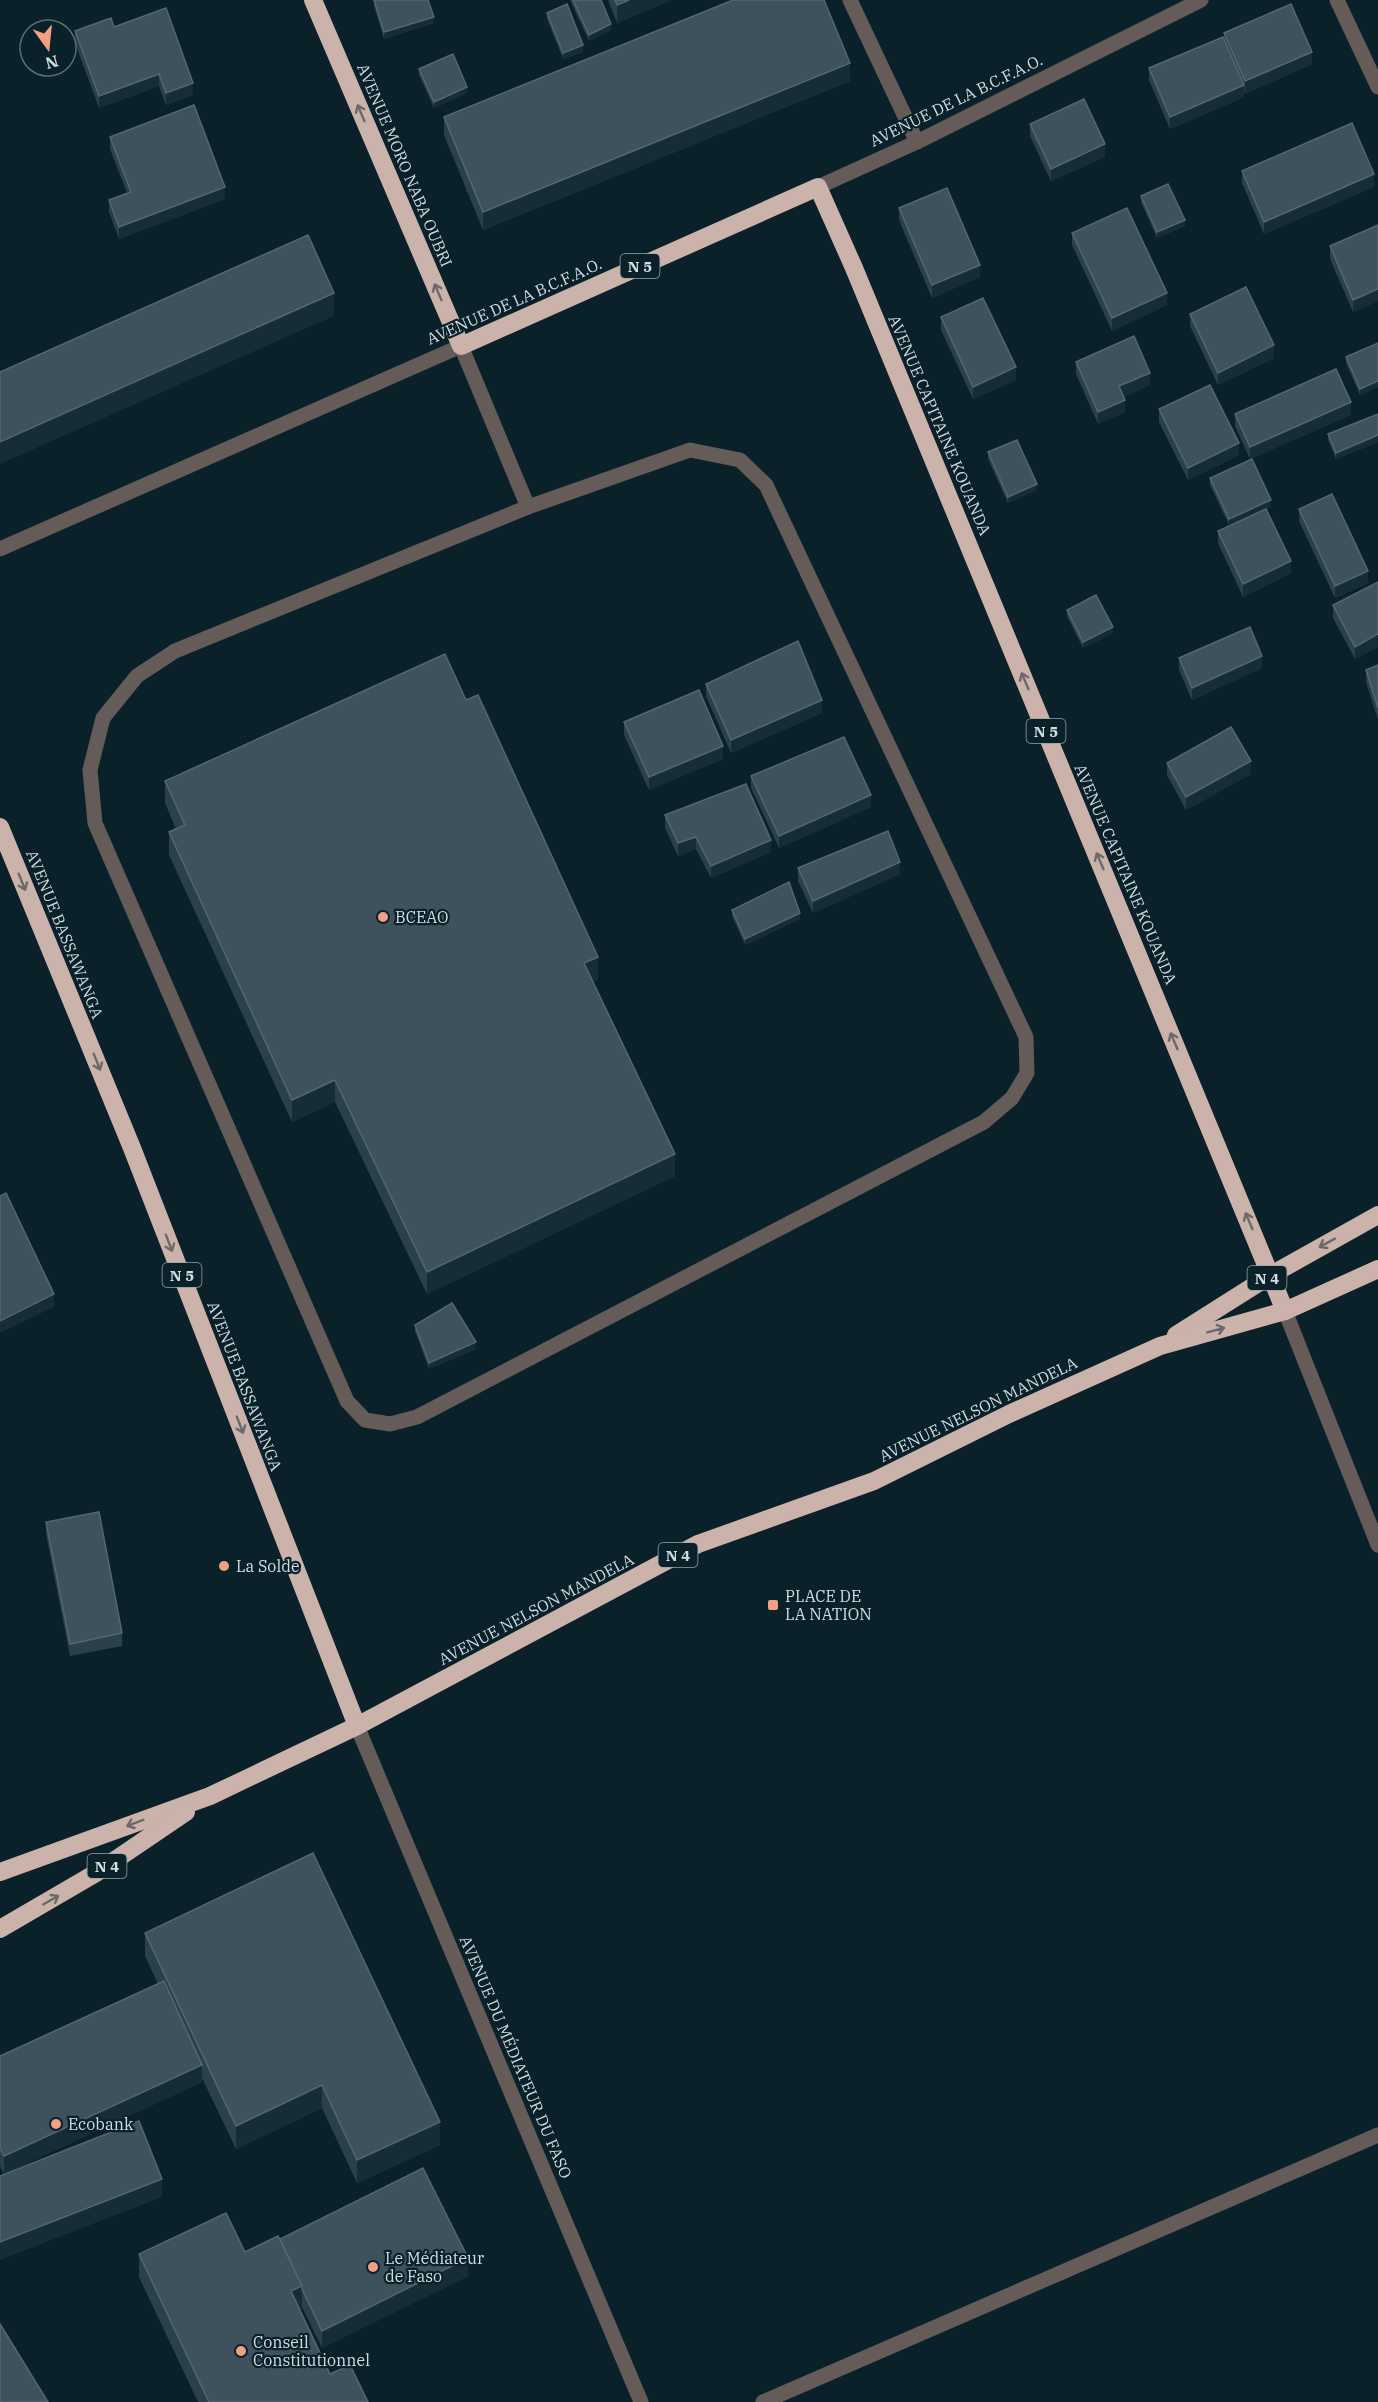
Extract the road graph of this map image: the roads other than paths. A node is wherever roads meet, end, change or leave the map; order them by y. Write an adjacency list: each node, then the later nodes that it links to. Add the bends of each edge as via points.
1 (313, 0): 8 (highway, AVENUE MORO NABA OUBRI, one-way to 1)
2 (850, 0): 6 (street)
3 (1201, 0): 6 (street, AVENUE DE LA B.C.F.A.O.)
4 (1337, 0): 5 (street)
5 (1378, 87)
6 (917, 142): 7 (street, AVENUE DE LA B.C.F.A.O.)
7 (818, 187): 8 (highway, AVENUE DE LA B.C.F.A.O. / N 5); 14 (highway, AVENUE CAPITAINE KOUANDA / N 5, one-way to 7)
8 (461, 346): 9 (street); 10 (street, AVENUE DE LA B.C.F.A.O.)
9 (528, 507): 9 (street, via 175,651 137,676 104,718 90,770 95,823 347,1401 365,1419 390,1424 417,1417 984,1122 1012,1098 1027,1073 1026,1037 766,485 740,460 690,450)
10 (0, 549)
11 (0, 827): 18 (highway, AVENUE BASSAWANGA / N 5, one-way to 18, via 132,1148)
12 (1378, 1215): 14 (highway, N 4, one-way to 14)
13 (1378, 1269): 15 (highway, N 4)
14 (1271, 1275): 15 (highway, AVENUE CAPITAINE KOUANDA / N 5); 16 (highway, N 4)
15 (1286, 1311): 16 (highway, AVENUE NELSON MANDELA / N 4, one-way to 15); 17 (street, AVENUE CAPITAINE KOUANDA)
16 (1160, 1346): 18 (highway, AVENUE NELSON MANDELA / N 4, via 874,1481 698,1544)
17 (1378, 1545)
18 (357, 1726): 19 (highway, AVENUE NELSON MANDELA / N 4); 23 (street, AVENUE DU MÉDIATEUR DU FASO)
19 (210, 1796): 20 (highway, AVENUE NELSON MANDELA / N 4, one-way to 20); 21 (highway, AVENUE NELSON MANDELA / N 4, one-way to 19, via 96,1873)
20 (0, 1872)
21 (0, 1929)
22 (1378, 2135): 24 (street)
23 (642, 2402)
24 (763, 2402)

